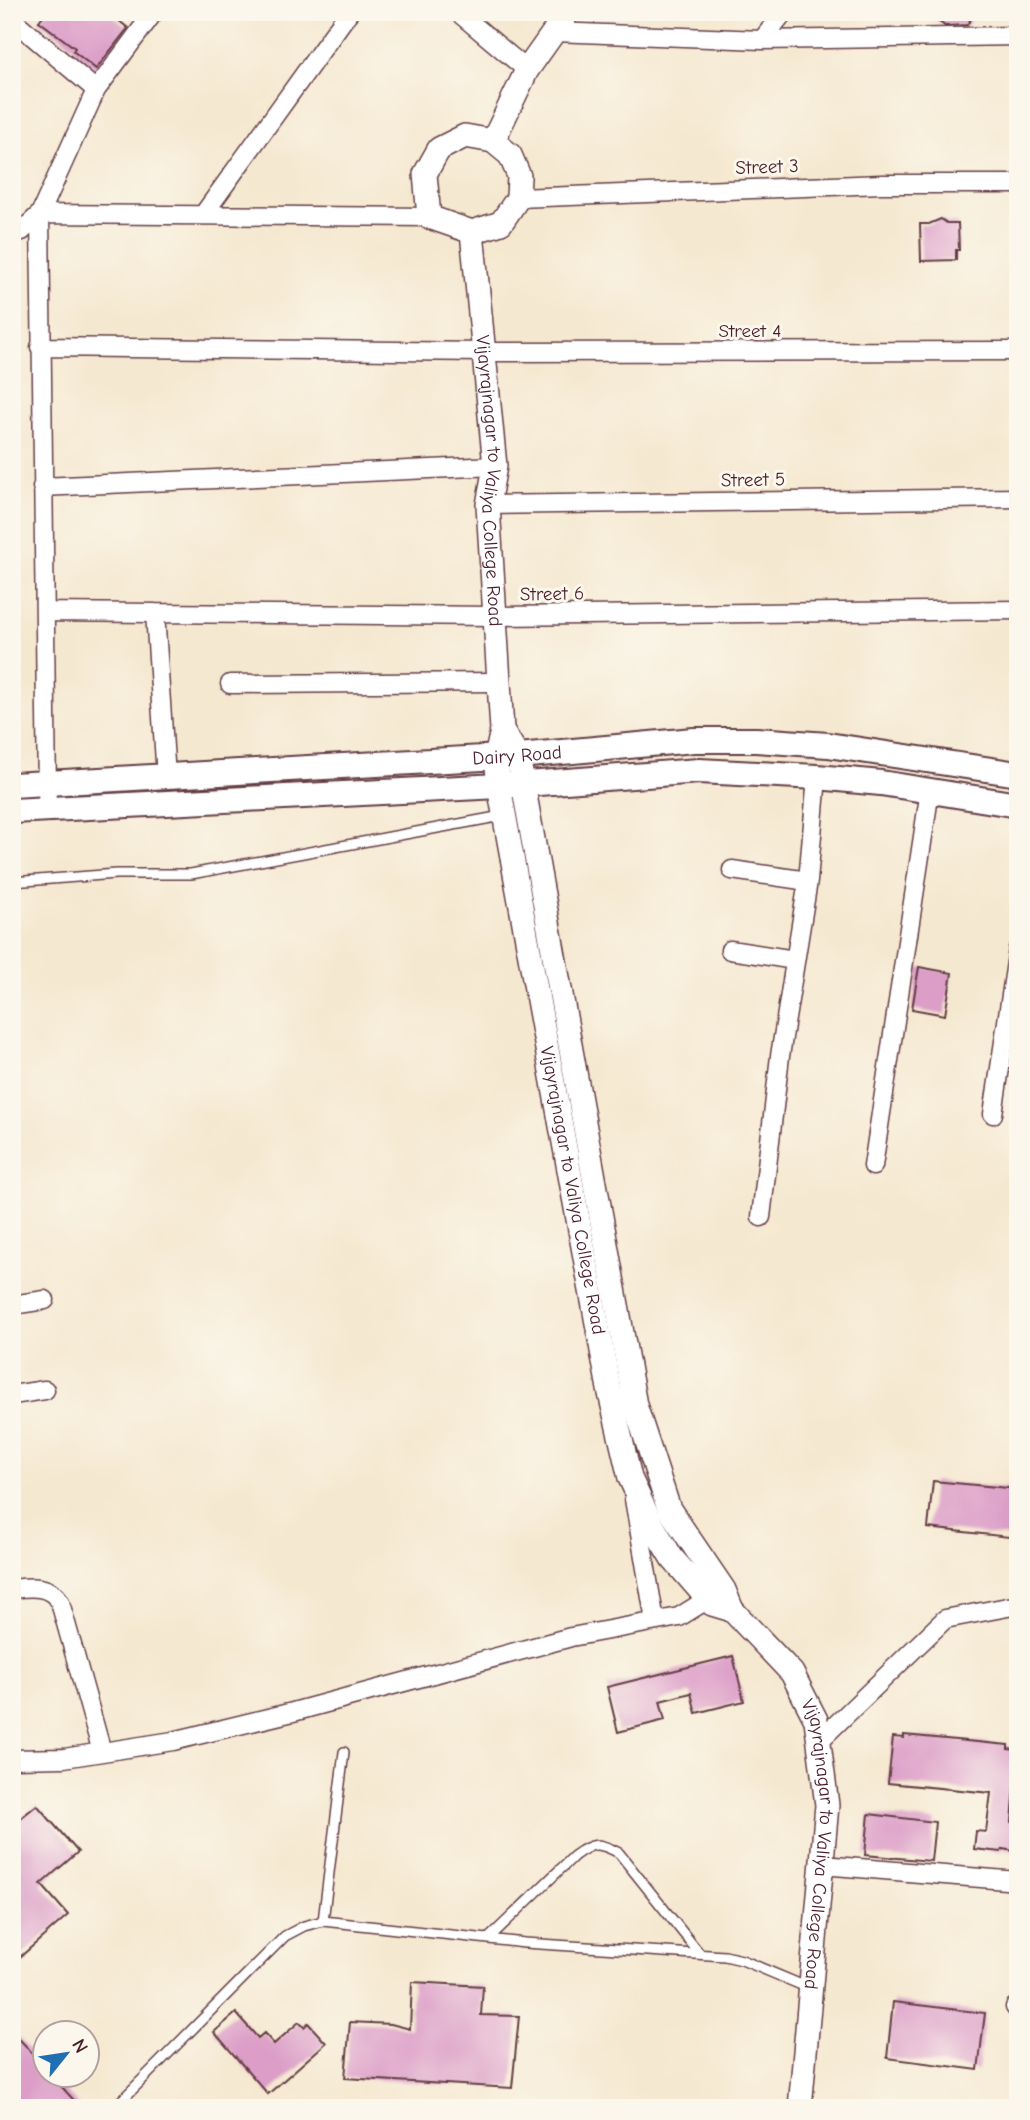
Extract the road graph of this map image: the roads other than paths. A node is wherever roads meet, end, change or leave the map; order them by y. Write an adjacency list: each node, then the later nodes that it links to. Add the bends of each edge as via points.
1 (155, 12): 11 (street)
2 (349, 12): 16 (street)
3 (458, 12): 10 (street)
4 (568, 12): 7 (street)
5 (784, 12): 9 (street)
6 (12, 19): 11 (street)
7 (554, 32): 9 (street); 10 (street)
8 (1018, 36): 9 (street)
9 (762, 40)
10 (527, 70): 12 (street)
11 (96, 90): 15 (street)
12 (493, 141): 14 (street, via 510,155 519,176); 17 (street, via 465,136 439,149 425,174)
13 (1018, 184): 14 (street, Street 3, via 882,184)
14 (518, 198): 19 (street, via 501,223)
15 (40, 214): 16 (street); 18 (street); 20 (street)
16 (203, 215): 17 (street)
17 (429, 217): 19 (street)
18 (16, 229)
19 (472, 232): 22 (street, Vijayrajnagar to Valiya College Road)
20 (40, 347): 22 (street, Street 4); 24 (street)
21 (1018, 351): 22 (street, Street 4)
22 (483, 352): 23 (street, Vijayrajnagar to Valiya College Road)
23 (495, 466): 24 (street); 26 (street, Vijayrajnagar to Valiya College Road)
24 (43, 486): 28 (street)
25 (1018, 498): 26 (street, Street 5)
26 (488, 505): 30 (street, Vijayrajnagar to Valiya College Road)
27 (1018, 610): 30 (street, Street 6)
28 (45, 612): 29 (street, Street 6); 37 (street)
29 (155, 613): 30 (street, Street 6); 35 (street)
30 (494, 616): 31 (street, Vijayrajnagar to Valiya College Road)
31 (499, 682): 32 (street); 33 (street, Vijayrajnagar to Valiya College Road)
32 (230, 684)
33 (507, 757): 34 (main road, Dairy Road, via 694,740 757,740 828,745); 35 (main road, Dairy Road); 39 (street, Vijayrajnagar to Valiya College Road)
34 (1018, 774)
35 (166, 777): 37 (main road, Dairy Road)
36 (817, 777): 39 (main road, Dairy Road, via 699,771); 40 (main road, Dairy Road); 46 (street)
37 (48, 783): 38 (main road, Dairy Road); 42 (street)
38 (12, 785)
39 (510, 785): 42 (main road, Dairy Road); 44 (street, Vijayrajnagar to Valiya College Road); 62 (street, Vijayrajnagar to Valiya College Road, via 635,1405 669,1509 724,1590)
40 (930, 790): 41 (main road, Dairy Road); 52 (street)
41 (1018, 805)
42 (47, 808): 43 (main road, Dairy Road)
43 (12, 811)
44 (503, 815): 47 (lane, via 191,874); 58 (street, Vijayrajnagar to Valiya College Road, via 609,1389)
45 (732, 870): 46 (street)
46 (808, 881): 50 (street)
47 (12, 882)
48 (1018, 949): 51 (street)
49 (730, 950): 50 (street)
50 (795, 960): 53 (street)
51 (993, 1114)
52 (873, 1166)
53 (761, 1217)
54 (45, 1300): 55 (street)
55 (12, 1305)
56 (45, 1390): 57 (street)
57 (12, 1395)
58 (630, 1478): 60 (street, Vijayrajnagar to Valiya College Road, via 672,1558); 63 (street)
59 (12, 1589): 65 (street, via 46,1590 60,1602)
60 (708, 1599): 62 (street, Vijayrajnagar to Valiya College Road); 63 (street, via 679,1617)
61 (1018, 1605): 64 (street, via 945,1619)
62 (732, 1610): 64 (street, Vijayrajnagar to Valiya College Road, via 792,1673 816,1720)
63 (655, 1621): 65 (street, via 571,1637 186,1738)
64 (819, 1741): 68 (street, Vijayrajnagar to Valiya College Road, via 827,1805)
65 (102, 1752): 67 (street)
66 (345, 1752): 70 (lane)
67 (12, 1759)
68 (822, 1865): 69 (street); 73 (street, Vijayrajnagar to Valiya College Road)
69 (1018, 1881)
70 (323, 1921): 71 (lane); 74 (lane, via 285,1936)
71 (488, 1939): 72 (lane); 72 (lane, via 573,1856 587,1846 601,1844 619,1853)
72 (700, 1954): 73 (lane, via 742,1960)
73 (811, 1989): 75 (street, Vijayrajnagar to Valiya College Road)
74 (114, 2108)
75 (800, 2108)

